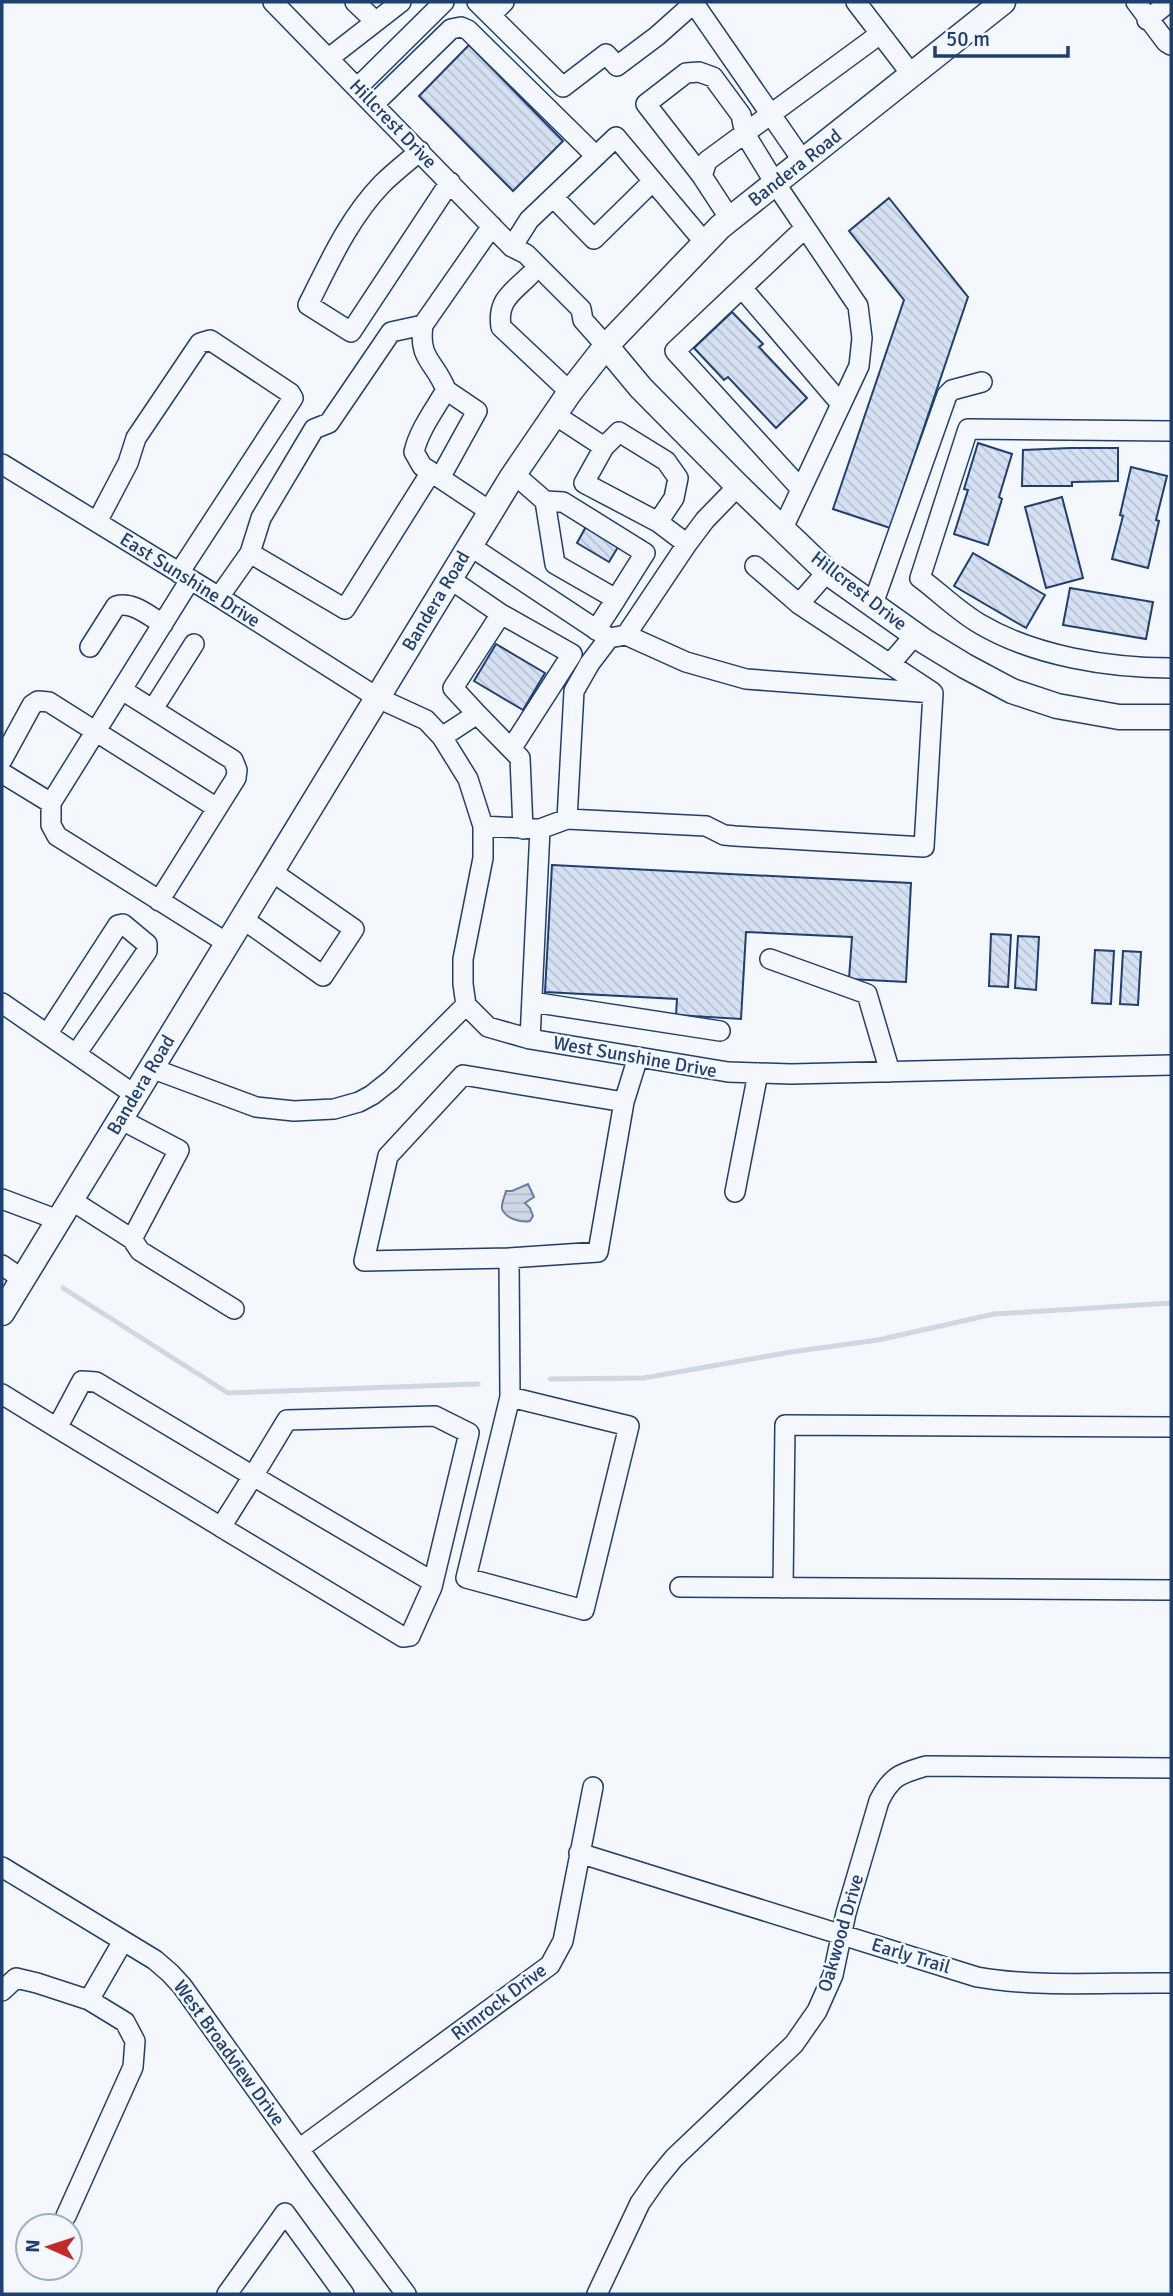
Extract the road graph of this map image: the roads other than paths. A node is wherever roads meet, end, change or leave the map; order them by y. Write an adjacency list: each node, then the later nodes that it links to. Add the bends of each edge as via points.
1 (273, 2): 15 (street, Hillcrest Drive)
2 (355, 2): 12 (street)
3 (401, 2): 12 (street)
4 (444, 2): 17 (street)
5 (856, 2): 13 (street)
6 (1003, 2): 16 (main road, Bandera Road)
7 (1136, 2): 11 (street)
8 (1169, 2): 11 (street)
9 (693, 3): 10 (street, via 617,65 606,54 563,87); 19 (street)
10 (491, 6)
11 (1147, 20): 14 (street)
12 (375, 21): 15 (street)
13 (880, 34): 16 (street); 19 (street)
14 (1171, 45)
15 (329, 58): 17 (street, Hillcrest Drive)
16 (912, 75): 23 (main road, Bandera Road)
17 (358, 88): 18 (street, Hillcrest Drive)
18 (374, 104): 21 (street, Hillcrest Drive); 22 (street, via 451,29 461,27)
19 (772, 115): 20 (street); 23 (street)
20 (745, 134): 24 (street, via 707,161); 24 (street, via 741,115 713,78 699,72 685,74 646,104); 27 (street)
21 (419, 151): 26 (street, Hillcrest Drive); 26 (street, via 363,208 338,244 308,305 351,332)
22 (597, 156): 25 (street, via 616,137); 28 (street)
23 (803, 161): 27 (main road, Bandera Road)
24 (702, 176): 29 (street)
25 (653, 181): 28 (street, via 594,239); 32 (street)
26 (450, 182): 30 (street, Hillcrest Drive)
27 (775, 183): 29 (main road, Bandera Road); 31 (street)
28 (553, 197): 33 (street, via 529,220)
29 (730, 219): 32 (main road, Bandera Road)
30 (492, 226): 33 (street, Hillcrest Drive); 37 (street)
31 (805, 228): 35 (street); 42 (street, via 858,306 859,366)
32 (705, 243): 38 (main road, Bandera Road)
33 (512, 247): 34 (street, Hillcrest Drive); 36 (street, Hillcrest Drive, via 526,254 581,309)
34 (530, 275): 36 (street, Hillcrest Drive, via 573,320); 41 (street, via 501,305 501,327)
35 (742, 288): 42 (street); 51 (street, via 676,351)
36 (583, 320): 38 (street, Hillcrest Drive)
37 (422, 325): 40 (street, via 423,352); 60 (street, via 391,332 329,423 314,429 261,518)
38 (606, 346): 41 (main road, Bandera Road); 50 (main road, Hillcrest Drive)
39 (982, 382): 70 (street, via 952,390 947,396)
40 (446, 390): 48 (street, via 414,452 422,466); 48 (street, via 477,411)
41 (570, 392): 43 (main road, Bandera Road)
42 (841, 404): 51 (street)
43 (555, 415): 45 (street); 47 (main road, Bandera Road)
44 (1171, 431): 78 (street, via 968,429 920,578 979,624 1032,647 1097,663)
45 (604, 446): 49 (street); 56 (street, via 618,432 666,461 678,478 674,498)
46 (2, 464): 55 (street, East Sunshine Drive)
47 (514, 474): 52 (street); 54 (main road, Bandera Road)
48 (436, 475): 54 (street); 60 (street, via 345,608)
49 (584, 483): 53 (street); 56 (street)
50 (738, 486): 57 (main road, Hillcrest Drive); 58 (street)
51 (801, 489): 57 (street)
52 (545, 501): 53 (street); 61 (street)
53 (571, 507): 68 (street, via 645,553)
54 (491, 512): 59 (main road, Bandera Road)
55 (97, 522): 64 (street, East Sunshine Drive); 64 (street, via 136,438 200,343 209,340 293,398)
56 (658, 522): 58 (street)
57 (783, 528): 63 (main road, Hillcrest Drive)
58 (687, 544): 73 (street)
59 (470, 546): 65 (main road, Bandera Road); 66 (street)
60 (250, 552): 67 (street)
61 (555, 564): 66 (street); 68 (street)
62 (755, 566): 69 (street)
63 (827, 572): 69 (street); 70 (main road, Hillcrest Drive)
64 (185, 576): 67 (street, East Sunshine Drive); 72 (street)
65 (450, 579): 71 (street); 81 (main road, Bandera Road)
66 (535, 589): 73 (street)
67 (219, 597): 81 (street, East Sunshine Drive)
68 (617, 599): 73 (street)
69 (799, 604): 77 (street)
70 (873, 604): 74 (main road, Hillcrest Drive)
71 (501, 614): 83 (street, via 453,688); 87 (street, via 572,654)
72 (163, 624): 76 (street, via 132,606 116,606); 79 (street)
73 (610, 634): 80 (street, via 746,679); 92 (street, via 574,691)
74 (915, 635): 77 (street); 84 (main road, Hillcrest Drive, via 1012,691 1057,706 1119,717)
75 (194, 644): 82 (street)
76 (90, 647)
77 (890, 664): 80 (street)
78 (1171, 668)
79 (122, 690): 82 (street); 85 (street)
80 (933, 693): 92 (street, via 924,847 724,835 706,826)
81 (378, 698): 86 (street, via 426,720); 95 (main road, Bandera Road)
82 (153, 709): 91 (street, via 233,760 236,778)
83 (477, 714): 86 (street); 87 (street)
84 (1171, 717)
85 (97, 731): 88 (street, via 62,708 38,701); 90 (street); 91 (street)
86 (442, 737): 93 (street, via 468,779)
87 (511, 749): 94 (street, via 520,758)
88 (2, 760)
89 (2, 773): 90 (street)
90 (51, 803): 96 (street, via 51,825 57,836)
91 (217, 808): 96 (street)
92 (567, 819): 94 (street)
93 (483, 826): 94 (street); 102 (street, via 483,858 463,959)
94 (532, 829): 100 (street)
95 (271, 872): 97 (main road, Bandera Road); 97 (street, via 354,929 323,976)
96 (159, 901): 98 (street)
97 (243, 919): 98 (main road, Bandera Road)
98 (227, 943): 109 (main road, Bandera Road)
99 (770, 959): 110 (street, via 867,994)
100 (532, 1002): 103 (street); 105 (street)
101 (2, 1003): 104 (street)
102 (466, 1005): 105 (street, West Sunshine Drive, via 488,1027); 109 (street, via 372,1095 334,1109 256,1107)
103 (720, 1031)
104 (48, 1033): 106 (street); 106 (street, via 118,925 123,924 147,944 148,951)
105 (530, 1039): 107 (street, West Sunshine Drive)
106 (76, 1054): 112 (street)
107 (638, 1057): 111 (street, West Sunshine Drive); 113 (street)
108 (1171, 1065): 110 (street, West Sunshine Drive)
109 (151, 1068): 112 (main road, Bandera Road)
110 (890, 1072): 111 (street, West Sunshine Drive)
111 (758, 1073): 115 (street)
112 (135, 1095): 114 (main road, Bandera Road)
113 (624, 1102): 119 (street, via 598,1252); 119 (street, via 463,1076 388,1156 364,1261)
114 (120, 1119): 117 (main road, Bandera Road); 118 (street, via 179,1150)
115 (735, 1192)
116 (2, 1199): 117 (street)
117 (64, 1210): 118 (street); 121 (main road, Bandera Road)
118 (132, 1239): 122 (street, via 140,1251)
119 (509, 1258): 125 (street)
120 (2, 1265): 121 (street)
121 (22, 1279): 123 (main road, Bandera Road)
122 (234, 1309)
123 (2, 1312)
124 (2, 1394): 127 (street)
125 (510, 1397): 125 (street, via 466,1578 584,1610 629,1426)
126 (1171, 1427): 132 (street, via 785,1424)
127 (57, 1428): 128 (street, via 82,1381 96,1382); 129 (street)
128 (253, 1476): 129 (street); 130 (street); 130 (street, via 286,1420 435,1416 469,1433)
129 (221, 1527): 130 (street, via 402,1637 410,1636)
130 (433, 1582)
131 (680, 1587): 132 (street)
132 (783, 1588): 133 (street)
133 (1171, 1590)
134 (1171, 1768): 138 (street, Oakwood Drive, via 926,1766 898,1774 879,1801)
135 (593, 1787): 136 (street, Rimrock Drive)
136 (579, 1853): 138 (street, Early Trail); 143 (street, Rimrock Drive, via 563,1941 550,1965)
137 (2, 1867): 139 (street, West Broadview Drive)
138 (843, 1935): 140 (street, Early Trail, via 998,1981); 148 (street, Oakwood Drive, via 826,1993 807,2028 656,2180 640,2203)
139 (123, 1941): 142 (street); 143 (street, West Broadview Drive, via 155,1960 182,1986)
140 (1171, 1983)
141 (2, 1991): 142 (street, via 16,1978)
142 (89, 2000): 144 (street, via 125,2022 135,2041 133,2067)
143 (299, 2149): 147 (street, West Broadview Drive)
144 (68, 2212)
145 (227, 2294): 146 (street, via 285,2213)
146 (344, 2294)
147 (406, 2294)
148 (597, 2294)

